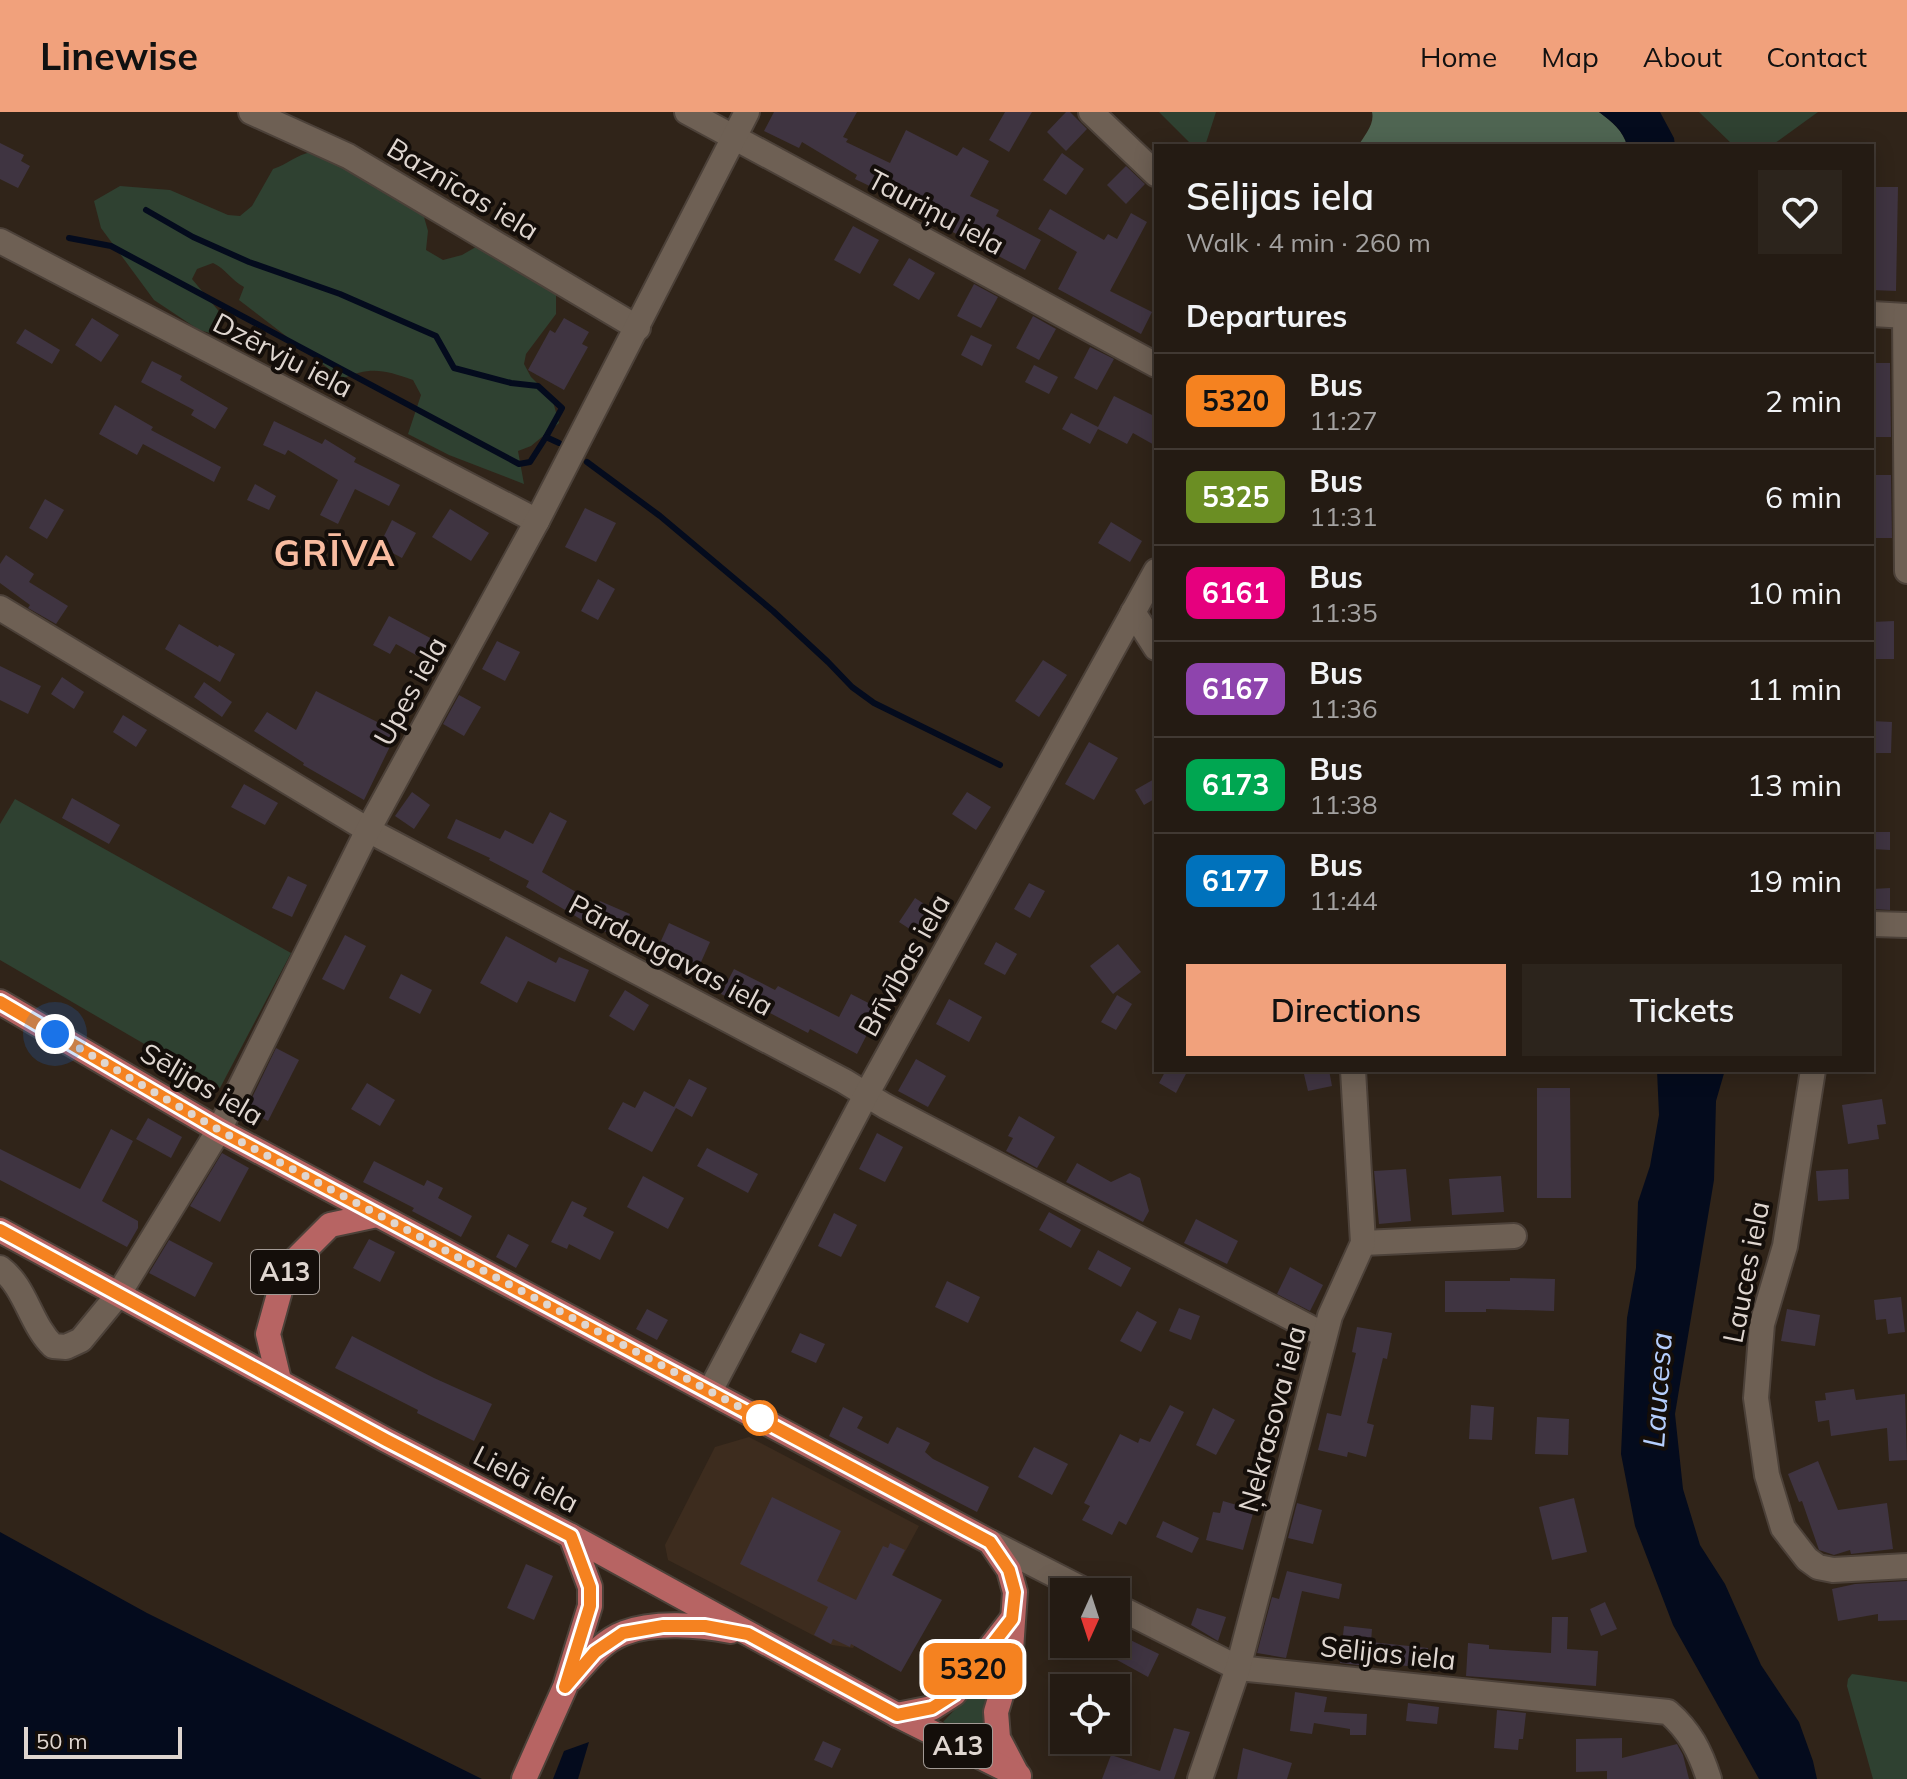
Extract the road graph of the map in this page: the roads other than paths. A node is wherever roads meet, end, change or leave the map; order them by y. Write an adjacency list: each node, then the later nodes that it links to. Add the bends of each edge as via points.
1 (251, 112): 10 (street, Baznīcas iela, via 348,156)
2 (687, 112): 5 (street, Tauriņu iela)
3 (747, 112): 5 (street, Upes iela)
4 (1091, 112): 6 (street)
5 (734, 137): 10 (street, Upes iela); 11 (street, Tauriņu iela)
6 (1154, 172)
7 (0, 241): 12 (street, Dzērvju iela)
8 (1874, 314): 9 (street)
9 (1906, 316): 13 (street)
10 (638, 328): 12 (street, Upes iela)
11 (1154, 364)
12 (537, 521): 18 (street, Upes iela)
13 (1907, 571)
14 (1154, 575): 16 (street, Brīvības iela)
15 (0, 608): 18 (street, Pārdaugavas iela)
16 (1133, 612): 17 (street); 24 (street, Brīvības iela)
17 (1154, 645)
18 (368, 830): 24 (street, Pārdaugavas iela); 25 (street, Upes iela)
19 (1874, 924): 20 (street)
20 (1907, 925)
21 (0, 1002): 25 (main road, Sēlijas iela)
22 (1353, 1072): 29 (street, Ņekrasova iela)
23 (1813, 1072): 37 (street, Lauces iela, via 1785,1246 1762,1324 1756,1398 1767,1475 1783,1528 1818,1567)
24 (866, 1095): 32 (street, Pārdaugavas iela); 34 (street, Brīvības iela)
25 (219, 1130): 26 (main road, Sēlijas iela); 31 (street, Upes iela)
26 (377, 1215): 33 (main road, A13, via 330,1225 286,1269 268,1334); 34 (main road, Sēlijas iela)
27 (0, 1230): 31 (main road, Lielā iela)
28 (1514, 1236): 29 (street)
29 (1363, 1243): 32 (street, Ņekrasova iela)
30 (0, 1268): 31 (street, Upes iela, via 53,1346 81,1340)
31 (118, 1295): 33 (main road, Lielā iela)
32 (1324, 1335): 42 (street, Ņekrasova iela)
33 (279, 1380): 35 (main road, Lielā iela)
34 (710, 1391): 36 (main road, Sēlijas iela)
35 (571, 1536): 41 (main road, Lielā iela); 43 (main road, A13, via 590,1587 590,1606)
36 (990, 1542): 38 (street, Sēlijas iela); 40 (main road, A13, via 1009,1570 1015,1592)
37 (1907, 1566)
38 (1061, 1578)
39 (1130, 1613): 42 (street, Sēlijas iela)
40 (1012, 1619): 44 (main road, via 954,1694 932,1708); 45 (main road, A13, via 1010,1665 996,1712 998,1738)
41 (748, 1634): 43 (main road, A13, via 705,1626 623,1633 595,1652); 44 (main road, Lielā iela / A13)
42 (1238, 1668): 47 (street, Ņekrasova iela); 48 (street, Sēlijas iela, via 1668,1712 1696,1743)
43 (565, 1687): 46 (main road, A13)
44 (897, 1715): 45 (main road, Lielā iela / A13)
45 (1022, 1778)
46 (524, 1779)
47 (1200, 1779)
48 (1709, 1779)

